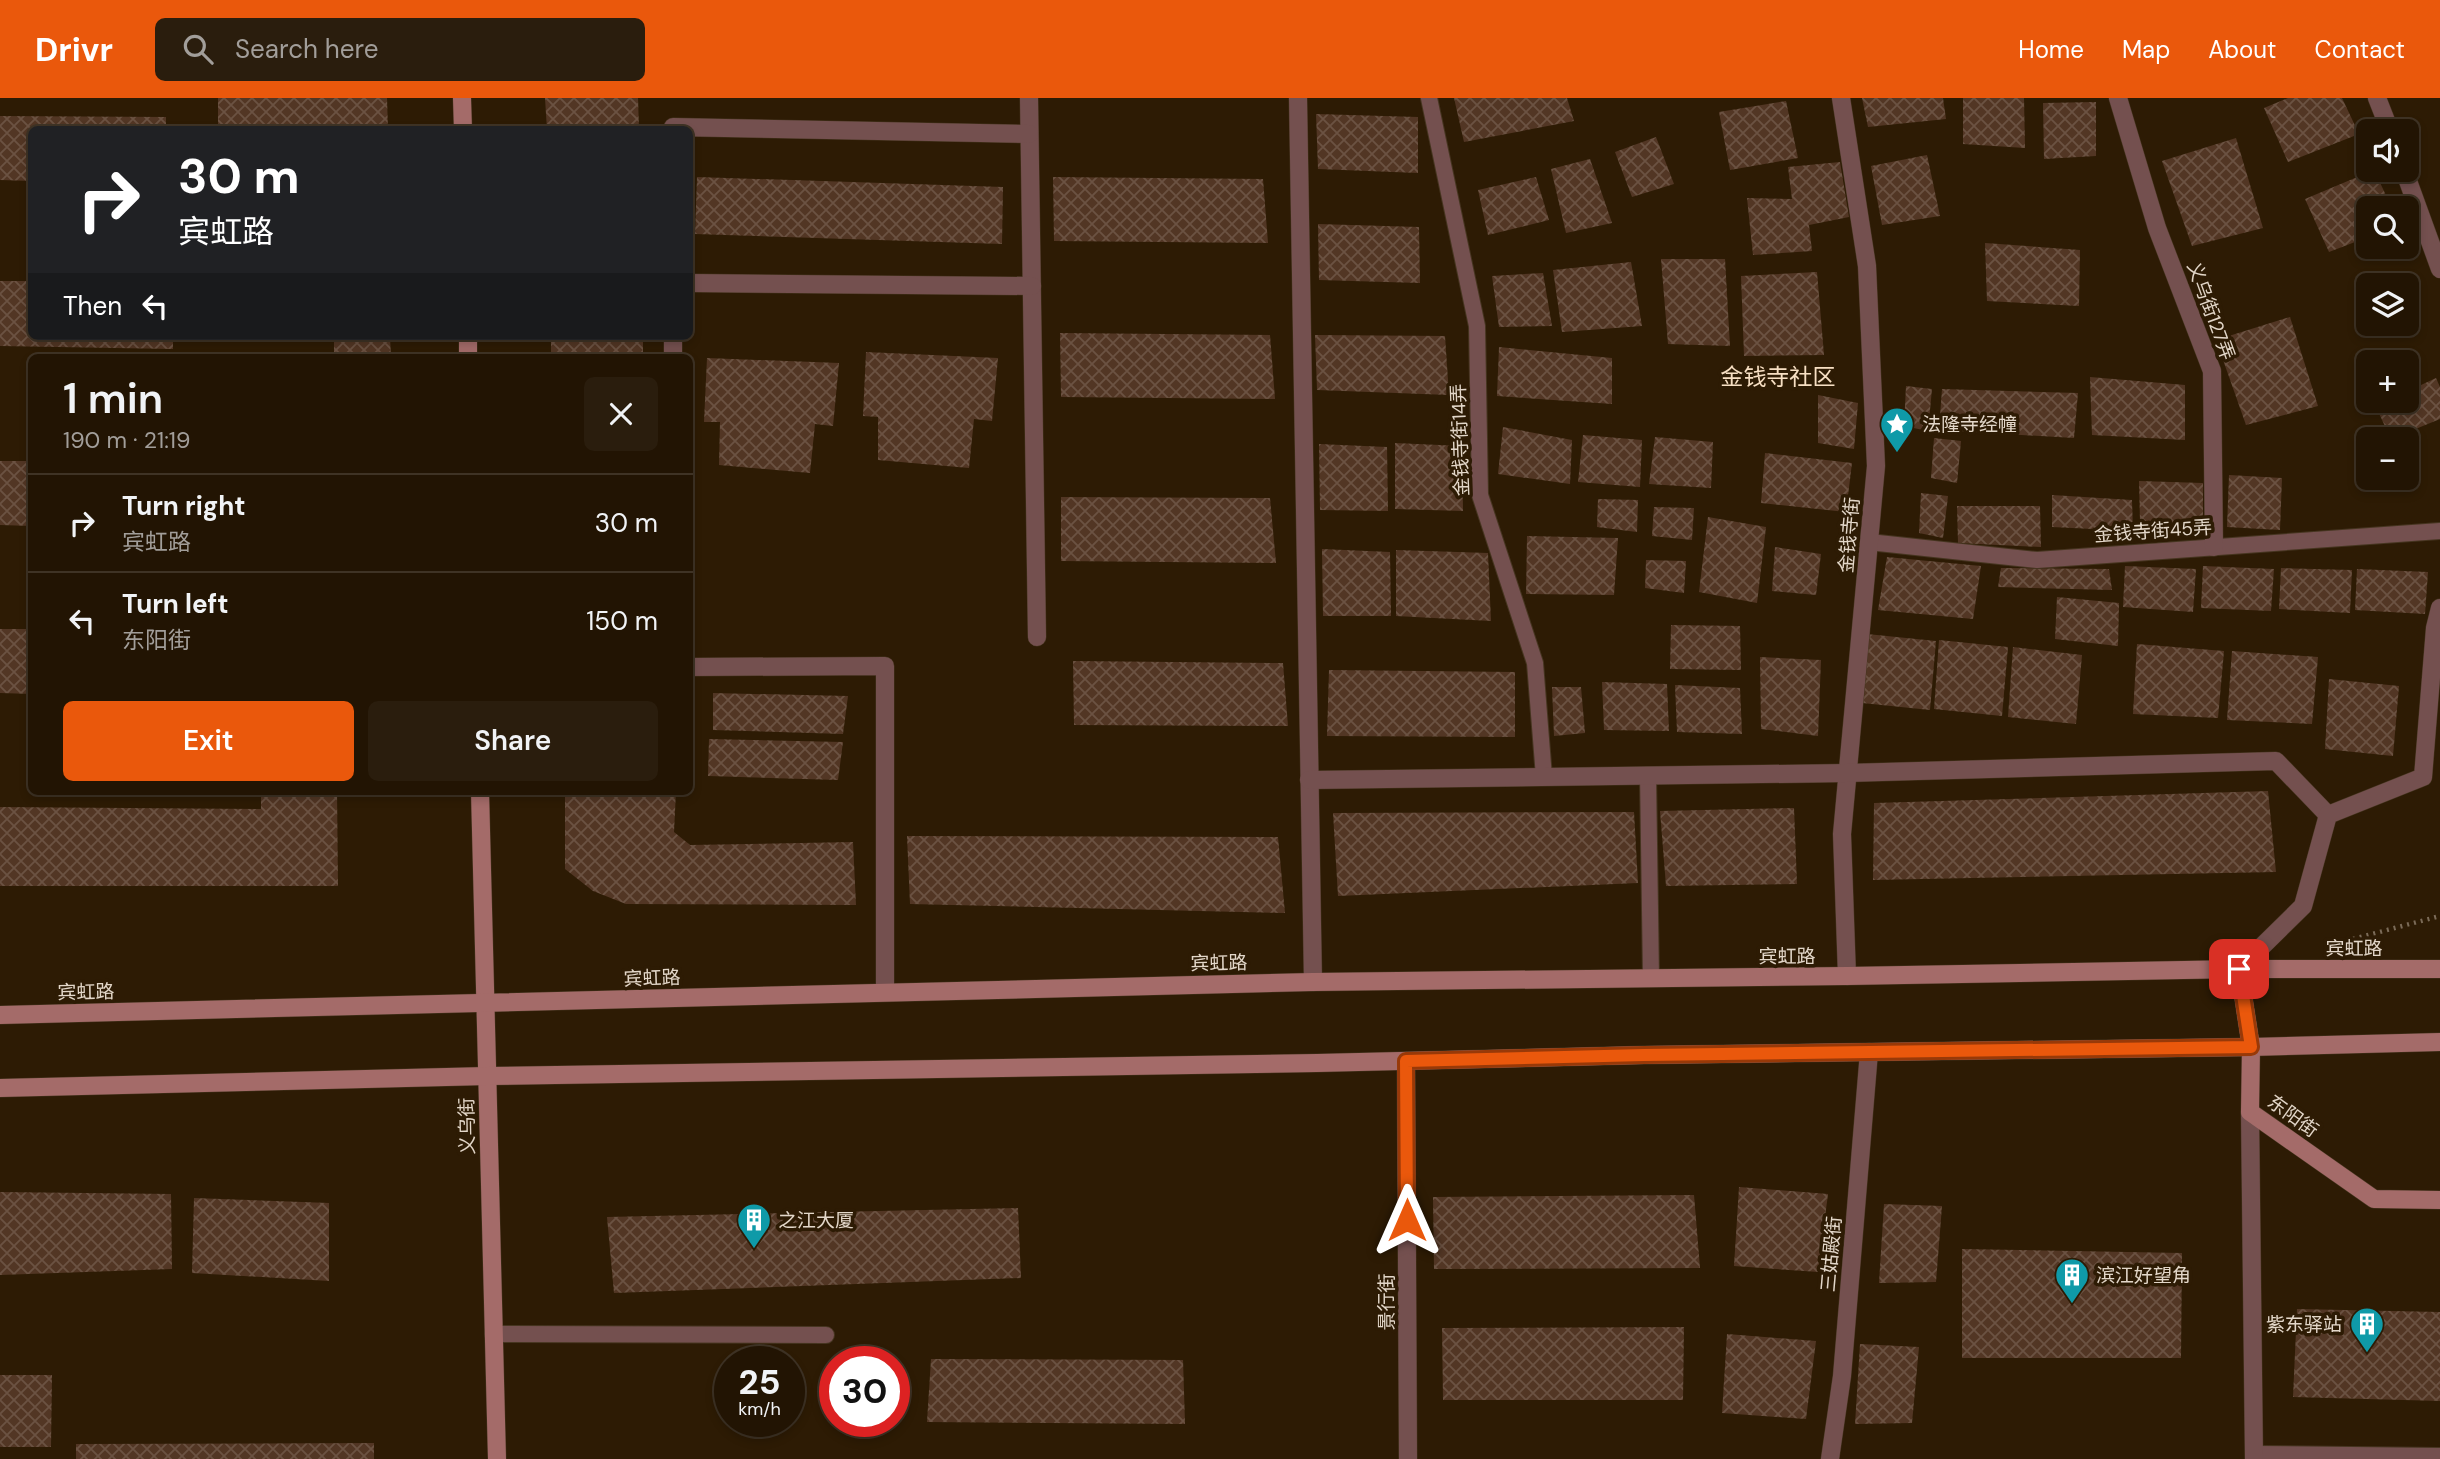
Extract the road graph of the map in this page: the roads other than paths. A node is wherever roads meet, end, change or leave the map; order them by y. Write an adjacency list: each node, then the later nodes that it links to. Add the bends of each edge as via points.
1 (462, 98): 9 (main road)
2 (1029, 98): 11 (street)
3 (1298, 98): 25 (street)
4 (1429, 98): 24 (lane, 金钱寺街14弄, via 1478,326 1480,495 1535,663)
5 (1840, 98): 17 (street, 金钱寺街, via 1867,266 1876,466)
6 (2119, 98): 18 (street, 义乌街127弄, via 2157,228 2212,371)
7 (2377, 98): 8 (street)
8 (2385, 119)
9 (463, 126)
10 (693, 127): 11 (street)
11 (1029, 134): 15 (street)
12 (2408, 182): 13 (street)
13 (2440, 269)
14 (693, 284): 15 (street)
15 (1032, 286): 20 (street)
16 (2440, 531): 18 (lane, 金钱寺街45弄)
17 (1869, 542): 18 (lane, 金钱寺街45弄, via 2037,560); 22 (street, 金钱寺街)
18 (2214, 547)
19 (2440, 608): 27 (street, via 2423,777)
20 (1037, 637)
21 (693, 667): 33 (street, via 885,666)
22 (1847, 773): 23 (street); 27 (street, via 2277,761); 30 (street, 金钱寺街, via 1842,834)
23 (1648, 775): 24 (street); 31 (lane)
24 (1544, 776): 25 (street)
25 (1309, 780): 32 (street)
26 (480, 795): 34 (main road, 义乌街)
27 (2328, 815): 28 (street, via 2303,906)
28 (2239, 969): 29 (main road, 宾虹路); 30 (main road, 宾虹路); 37 (main road, 东阳街)
29 (2440, 969)
30 (1847, 976): 31 (main road, 宾虹路)
31 (1651, 978): 32 (main road, 宾虹路)
32 (1313, 982): 33 (main road, 宾虹路)
33 (885, 992): 34 (main road, 宾虹路)
34 (485, 1004): 35 (main road, 宾虹路); 40 (main road, 义乌街)
35 (0, 1015)
36 (2440, 1042): 37 (main road)
37 (2251, 1047): 38 (main road); 42 (main road, 东阳街)
38 (1869, 1052): 39 (main road); 50 (street, 三姑殿街, via 1842,1376)
39 (1406, 1061): 40 (main road); 49 (street, 景行街)
40 (487, 1076): 41 (main road); 44 (main road, 义乌街)
41 (0, 1088)
42 (2250, 1112): 43 (main road, 东阳街, via 2374,1199); 46 (street)
43 (2440, 1200)
44 (493, 1334): 45 (lane); 48 (main road, 义乌街)
45 (826, 1335)
46 (2254, 1456): 47 (lane)
47 (2440, 1456)
48 (497, 1459)
49 (1408, 1459)
50 (1830, 1459)

